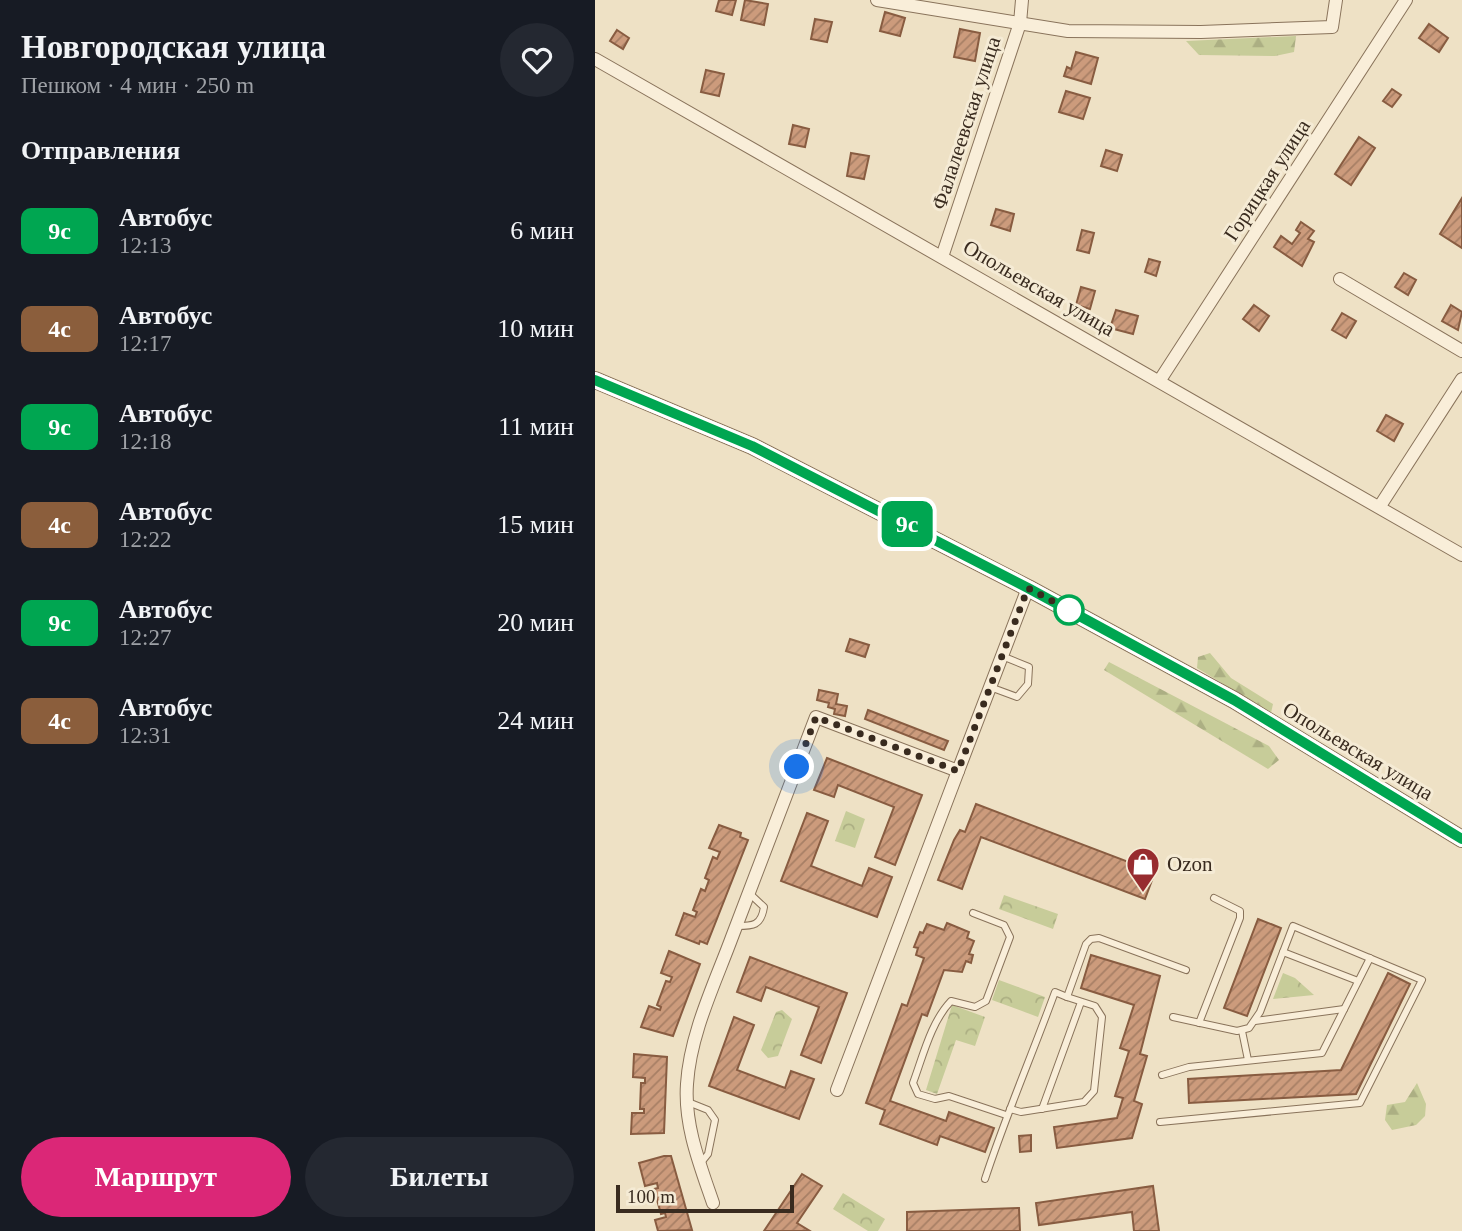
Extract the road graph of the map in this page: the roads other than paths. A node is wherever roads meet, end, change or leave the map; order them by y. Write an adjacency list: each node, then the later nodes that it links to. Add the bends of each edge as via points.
1 (877, 0): 5 (street)
2 (1022, 0): 5 (street, Фалалеевская улица)
3 (1335, 0): 5 (street, via 1332,27 1121,32 1067,31)
4 (1406, 0): 12 (street, Горицкая улица)
5 (1020, 23): 7 (street, Фалалеевская улица)
6 (595, 59): 7 (street, Опольевская улица)
7 (942, 257): 12 (street, Опольевская улица)
8 (1340, 279): 9 (street)
9 (1462, 351)
10 (1462, 379): 13 (street)
11 (595, 380): 15 (street, Опольевская улица, via 752,446)
12 (1160, 380): 13 (street, Опольевская улица)
13 (1380, 506): 14 (street, Опольевская улица)
14 (1462, 555)
15 (1028, 588): 16 (street); 19 (street, Опольевская улица, via 1234,700)
16 (1002, 656): 17 (street); 17 (lane, via 1029,667 1028,684 1017,697)
17 (990, 687): 18 (street)
18 (958, 771): 20 (street, via 816,717); 37 (street)
19 (1462, 839)
20 (749, 892): 23 (street); 23 (lane, via 764,907 762,916 757,925)
21 (1214, 898): 33 (lane, via 1235,907 1240,918)
22 (973, 914): 40 (lane, via 1004,925 1010,936 986,1001 975,1007 958,1001 947,1005 932,1030 914,1090 935,1099 949,1096)
23 (737, 926): 38 (street, via 696,1040)
24 (1283, 952): 25 (lane, via 1293,926); 27 (lane); 32 (lane)
25 (1370, 958): 27 (lane); 41 (lane, via 1422,980 1360,1103)
26 (1186, 970): 28 (lane, via 1091,939)
27 (1358, 981): 30 (lane)
28 (1067, 997): 29 (lane); 40 (lane, via 1055,992)
29 (1081, 1002): 39 (lane); 39 (lane, via 1100,1010 1102,1017 1094,1091 1084,1102)
30 (1344, 1009): 32 (lane); 35 (lane, via 1321,1053)
31 (1173, 1017): 33 (lane)
32 (1255, 1021): 34 (lane)
33 (1199, 1023): 34 (lane)
34 (1242, 1031): 35 (lane)
35 (1248, 1060): 36 (lane)
36 (1162, 1075)
37 (837, 1090)
38 (688, 1102): 42 (street); 42 (lane, via 708,1110 715,1120 708,1154)
39 (1042, 1109): 40 (lane)
40 (1008, 1112): 43 (lane)
41 (1160, 1122)
42 (700, 1164): 44 (street)
43 (985, 1179)
44 (713, 1203)

